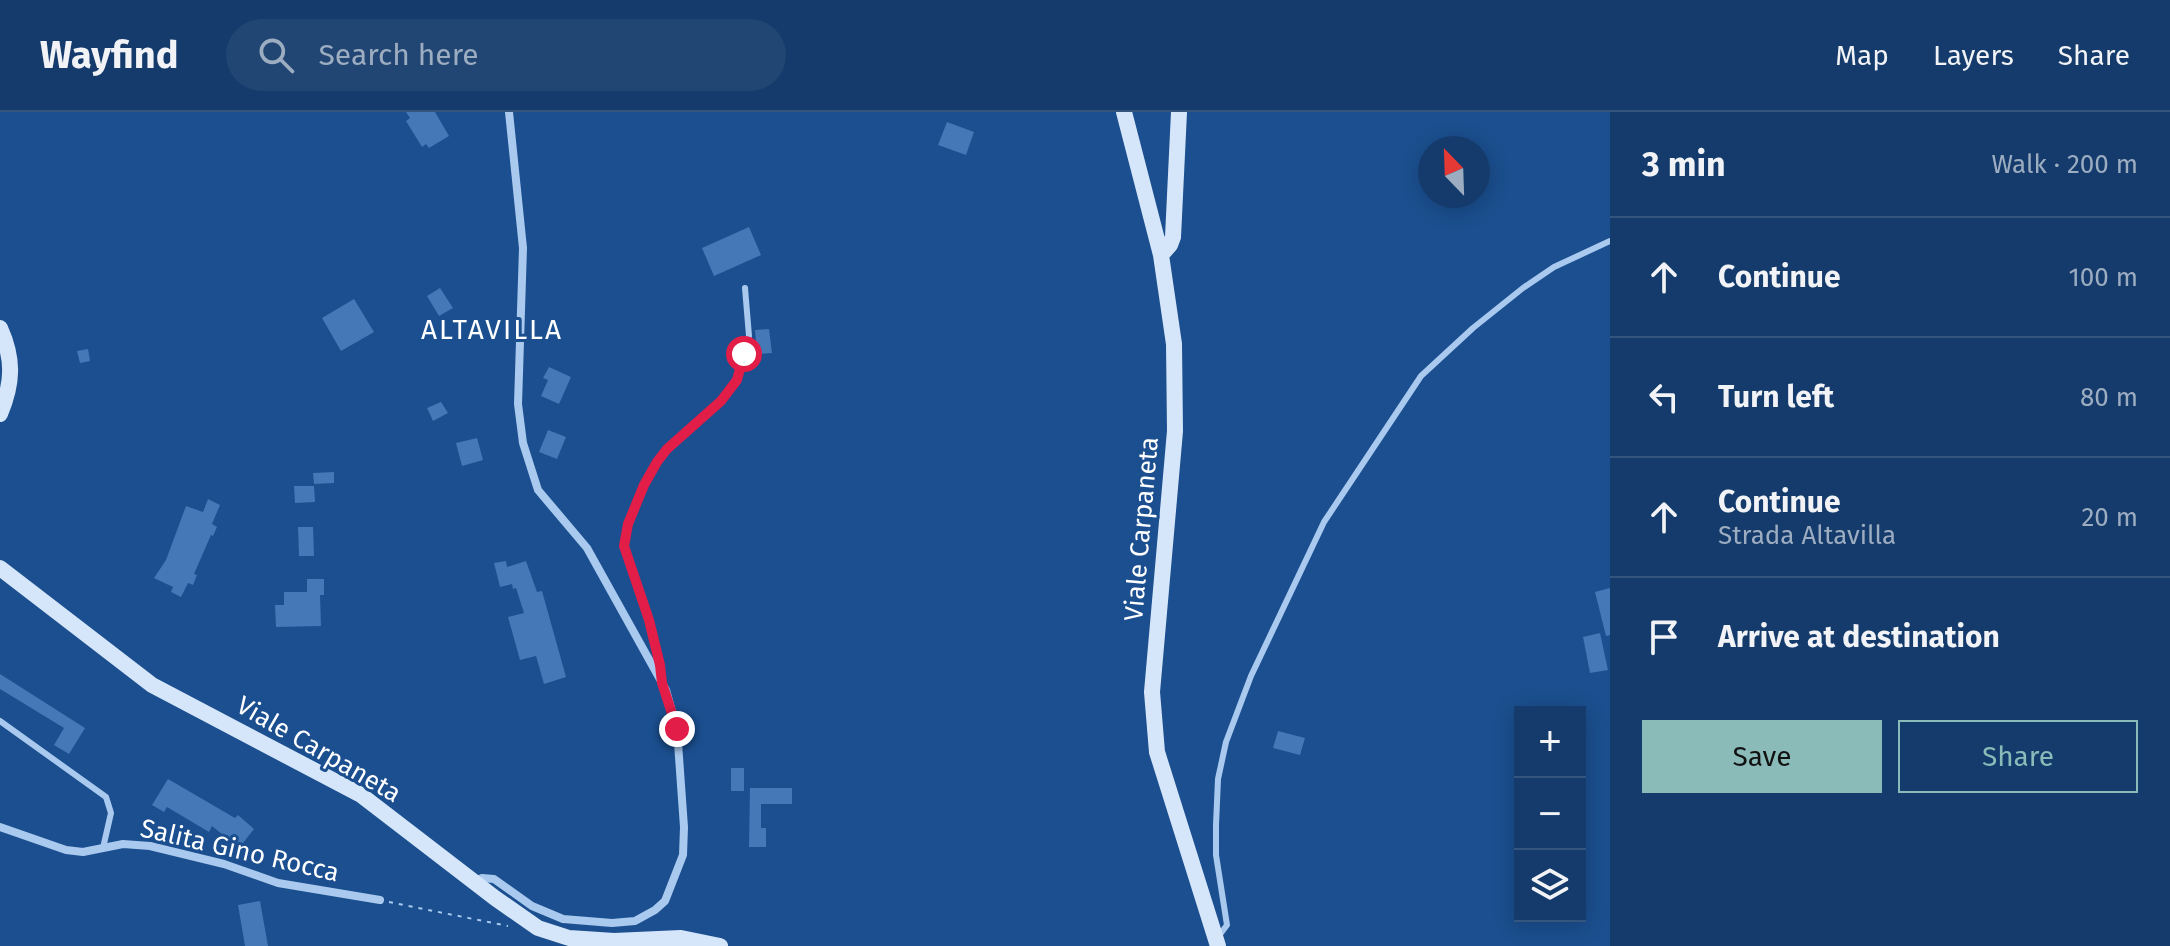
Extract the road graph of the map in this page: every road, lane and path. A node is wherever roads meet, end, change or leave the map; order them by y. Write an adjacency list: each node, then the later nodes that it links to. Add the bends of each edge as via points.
1 (509, 112): 10 (street, via 523,248 518,404 528,464 538,490 587,548)
2 (1124, 112): 5 (main road, Viale Carpaneta)
3 (1179, 112): 5 (main road, via 1173,237)
4 (1610, 241): 18 (lane, via 1523,288 1421,376 1324,522 1251,676 1226,742 1218,779 1216,855 1227,925)
5 (1161, 255): 18 (main road, Viale Carpaneta, via 1174,344 1175,431 1152,692 1157,752)
6 (745, 288): 10 (lane, via 749,336 737,380 667,449 628,524 624,546 649,620)
7 (0, 328): 8 (main road, via 12,371)
8 (0, 414)
9 (0, 568): 14 (main road, Viale Carpaneta, via 152,685 361,795)
10 (662, 683): 14 (street, via 677,729 684,827 683,855 665,901 635,921 585,922 532,906 494,879)
11 (0, 721): 13 (lane, via 106,797 111,813)
12 (0, 827): 13 (street, Salita Gino Rocca, via 66,850)
13 (103, 848): 15 (street, Salita Gino Rocca, via 150,846 278,883)
14 (473, 881): 17 (main road, Viale Carpaneta, via 538,928)
15 (380, 900): 16 (path)
16 (510, 927)
17 (572, 942): 19 (main road, Viale Carpaneta, via 681,938)
18 (1217, 942)
19 (720, 946)

